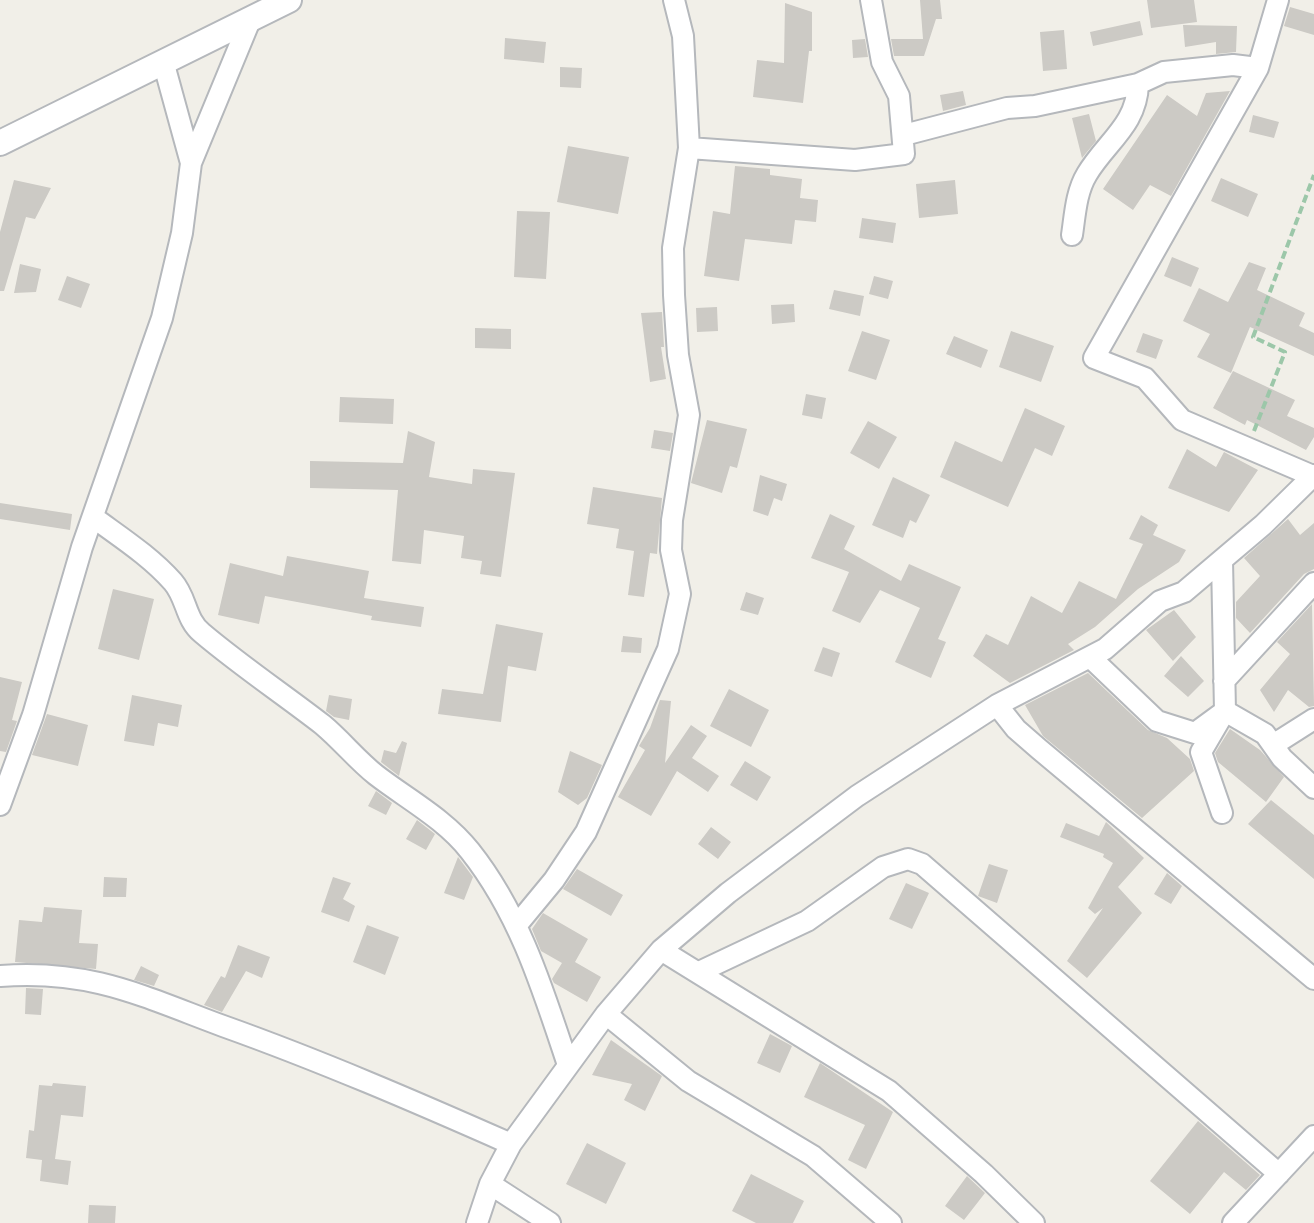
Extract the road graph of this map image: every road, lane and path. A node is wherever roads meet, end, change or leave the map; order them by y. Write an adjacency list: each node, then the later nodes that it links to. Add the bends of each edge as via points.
1 (289, 0): 5 (street)
2 (674, 0): 11 (street, via 683,36)
3 (871, 0): 9 (street, via 882,62 899,96)
4 (1278, 0): 7 (street)
5 (251, 18): 6 (street); 12 (street)
6 (163, 61): 10 (street); 12 (street)
7 (1258, 68): 8 (street, via 1233,65 1164,72); 15 (street, via 1094,358 1145,378 1182,420)
8 (1138, 84): 9 (street, via 1007,108); 14 (street, via 1138,100 1123,132 1087,174 1079,192)
9 (904, 135): 11 (street, via 904,154 855,160)
10 (0, 143)
11 (689, 148): 30 (street, via 673,248 678,355 689,415 672,520 671,550 680,594 676,620 586,832)
12 (191, 163): 17 (street, via 182,233 162,318)
13 (1314, 175): 15 (path, via 1253,337 1285,352)
14 (1072, 235)
15 (1248, 448): 16 (street)
16 (1314, 476): 18 (street)
17 (93, 517): 26 (street); 30 (street, via 175,584 187,616 200,631 333,734 374,773 439,819 488,875)
18 (1222, 560): 20 (street); 21 (street)
19 (1314, 583): 21 (street)
20 (1090, 657): 22 (street); 23 (street, via 1157,721 1195,733)
21 (1224, 681): 23 (street)
22 (997, 705): 31 (street, via 857,796); 34 (street, via 1039,749)
23 (1225, 711): 25 (street, via 1265,734); 29 (street, via 1201,752)
24 (1314, 719): 25 (street)
25 (1273, 745): 27 (street)
26 (6, 774): 28 (street)
27 (1314, 788)
28 (0, 805)
29 (1222, 813)
30 (516, 926): 36 (street, via 531,953)
31 (661, 950): 32 (street); 35 (street)
32 (699, 972): 39 (street, via 807,921 883,867 908,859 922,864); 44 (street, via 889,1091)
33 (0, 976): 38 (street, via 70,975 112,985 325,1063)
34 (1314, 979)
35 (606, 1014): 36 (street); 43 (street, via 688,1081 813,1156)
36 (568, 1065): 38 (street)
37 (1314, 1136): 39 (street)
38 (511, 1144): 40 (street)
39 (1279, 1174): 45 (street)
40 (490, 1184): 41 (street); 42 (street)
41 (477, 1223)
42 (550, 1223)
43 (891, 1223)
44 (1034, 1223)
45 (1233, 1223)

